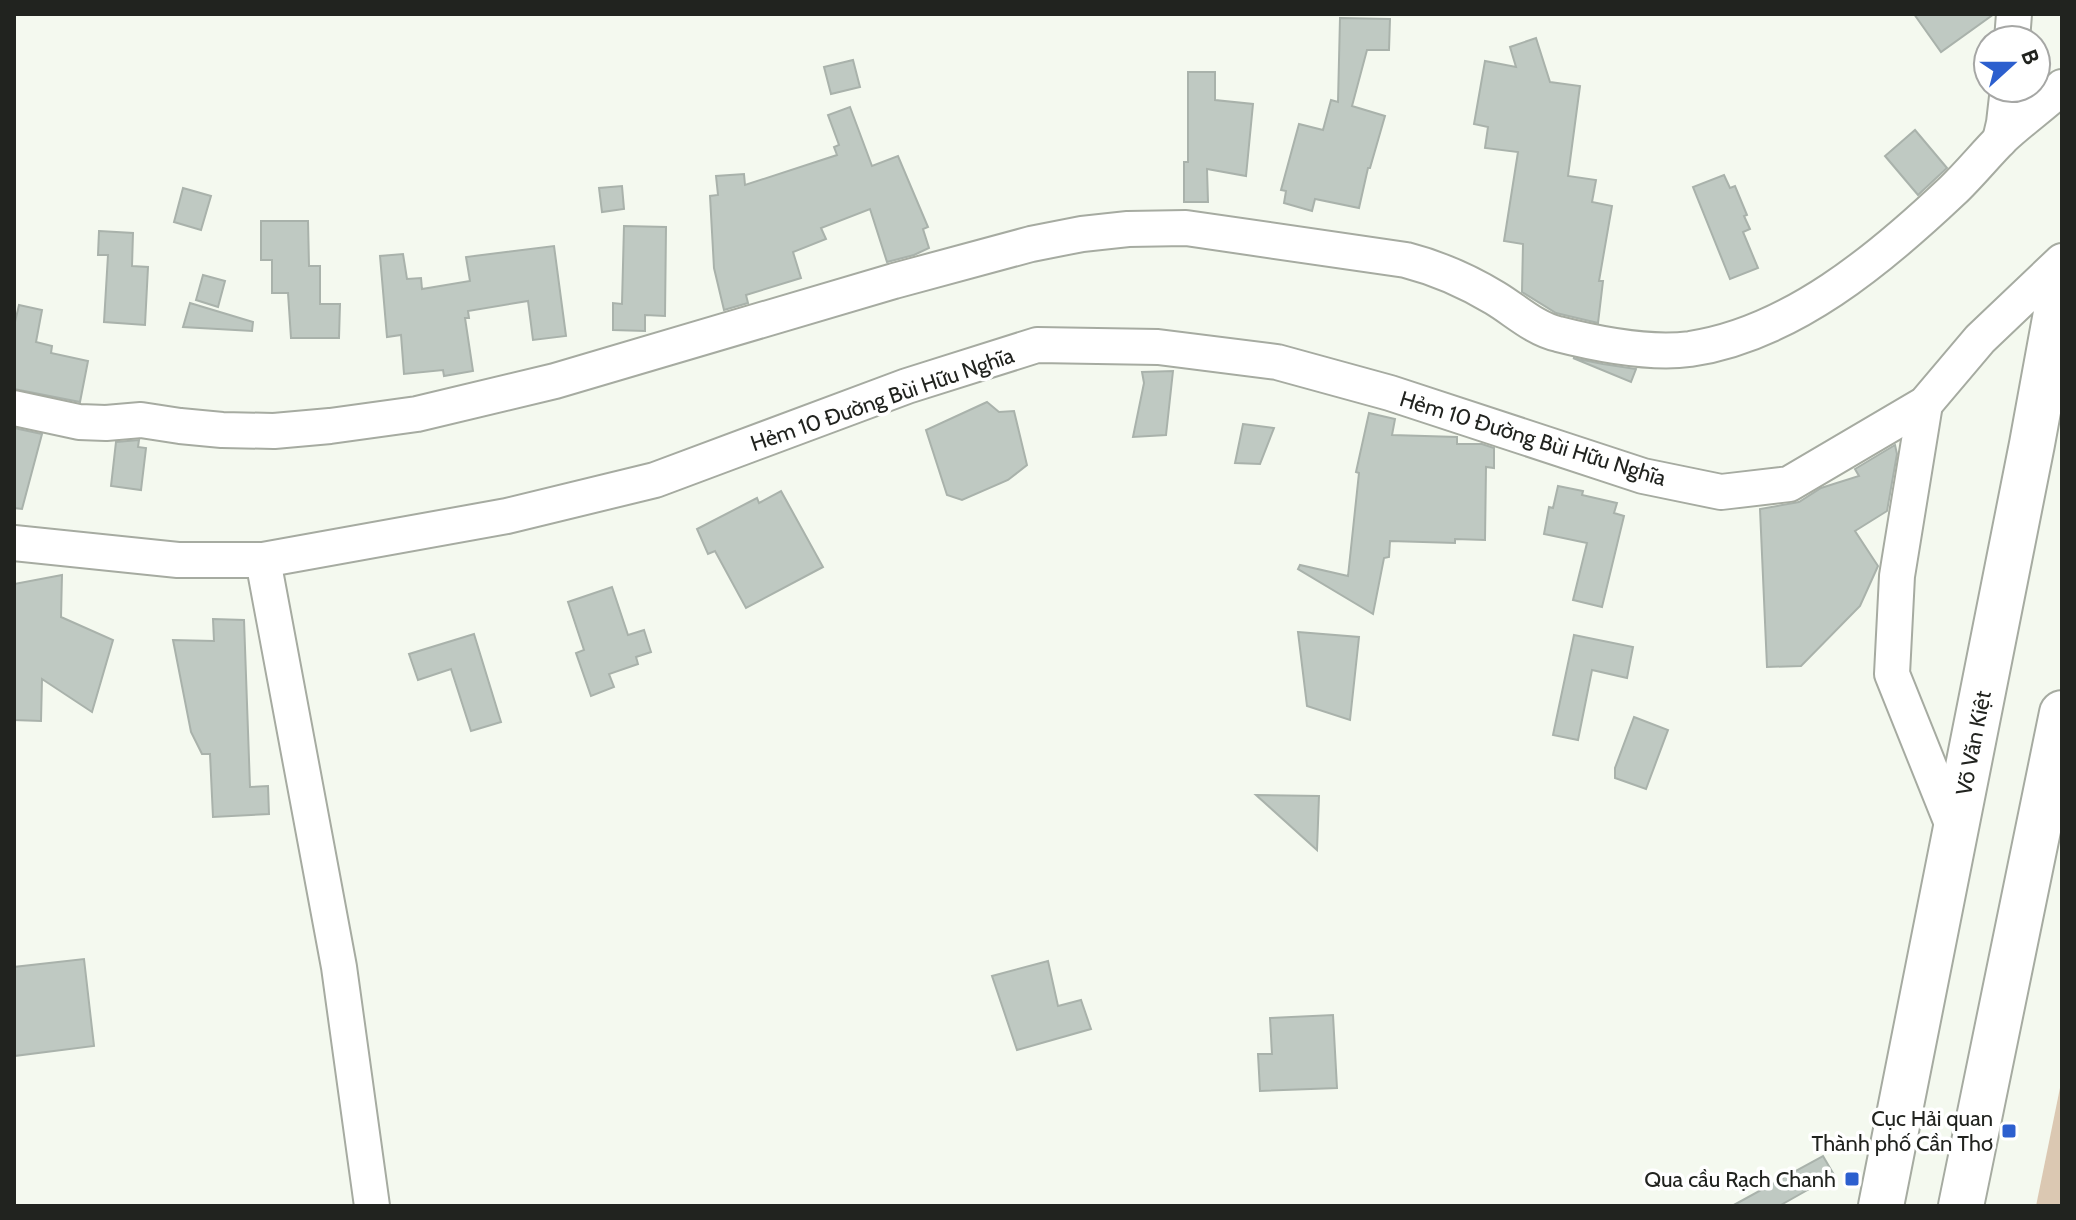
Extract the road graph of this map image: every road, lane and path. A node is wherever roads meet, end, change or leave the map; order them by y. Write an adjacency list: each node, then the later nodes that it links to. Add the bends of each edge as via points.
1 (2062, 87): 3 (street)
2 (2006, 104): 3 (street)
3 (2000, 140): 7 (street, via 1906,232 1817,300 1756,331 1692,348 1637,347 1550,332 1461,279 1406,260 1186,228 1128,229 1031,244 555,381 417,414 274,431 141,420 79,422)
4 (2062, 261): 6 (street, Hẻm 10 Đường Bùi Hữu Nghĩa, via 1980,339)
5 (2062, 280): 11 (main road, Võ Văn Kiệt)
6 (1925, 404): 9 (street, Hẻm 10 Đường Bùi Hữu Nghĩa, via 1789,484 1721,492 1643,476 1390,393 1277,362 1158,347 1037,345 907,386 655,480 507,516); 11 (street, via 1897,576 1892,674)
7 (14, 408)
8 (14, 543): 9 (street, Hẻm 10 Đường Bùi Hữu Nghĩa, via 178,560)
9 (263, 560): 12 (street, via 339,967)
10 (2060, 742): 14 (main road)
11 (1955, 831): 13 (main road, Võ Văn Kiệt)
12 (372, 1206)
13 (1881, 1206)
14 (1961, 1206)

